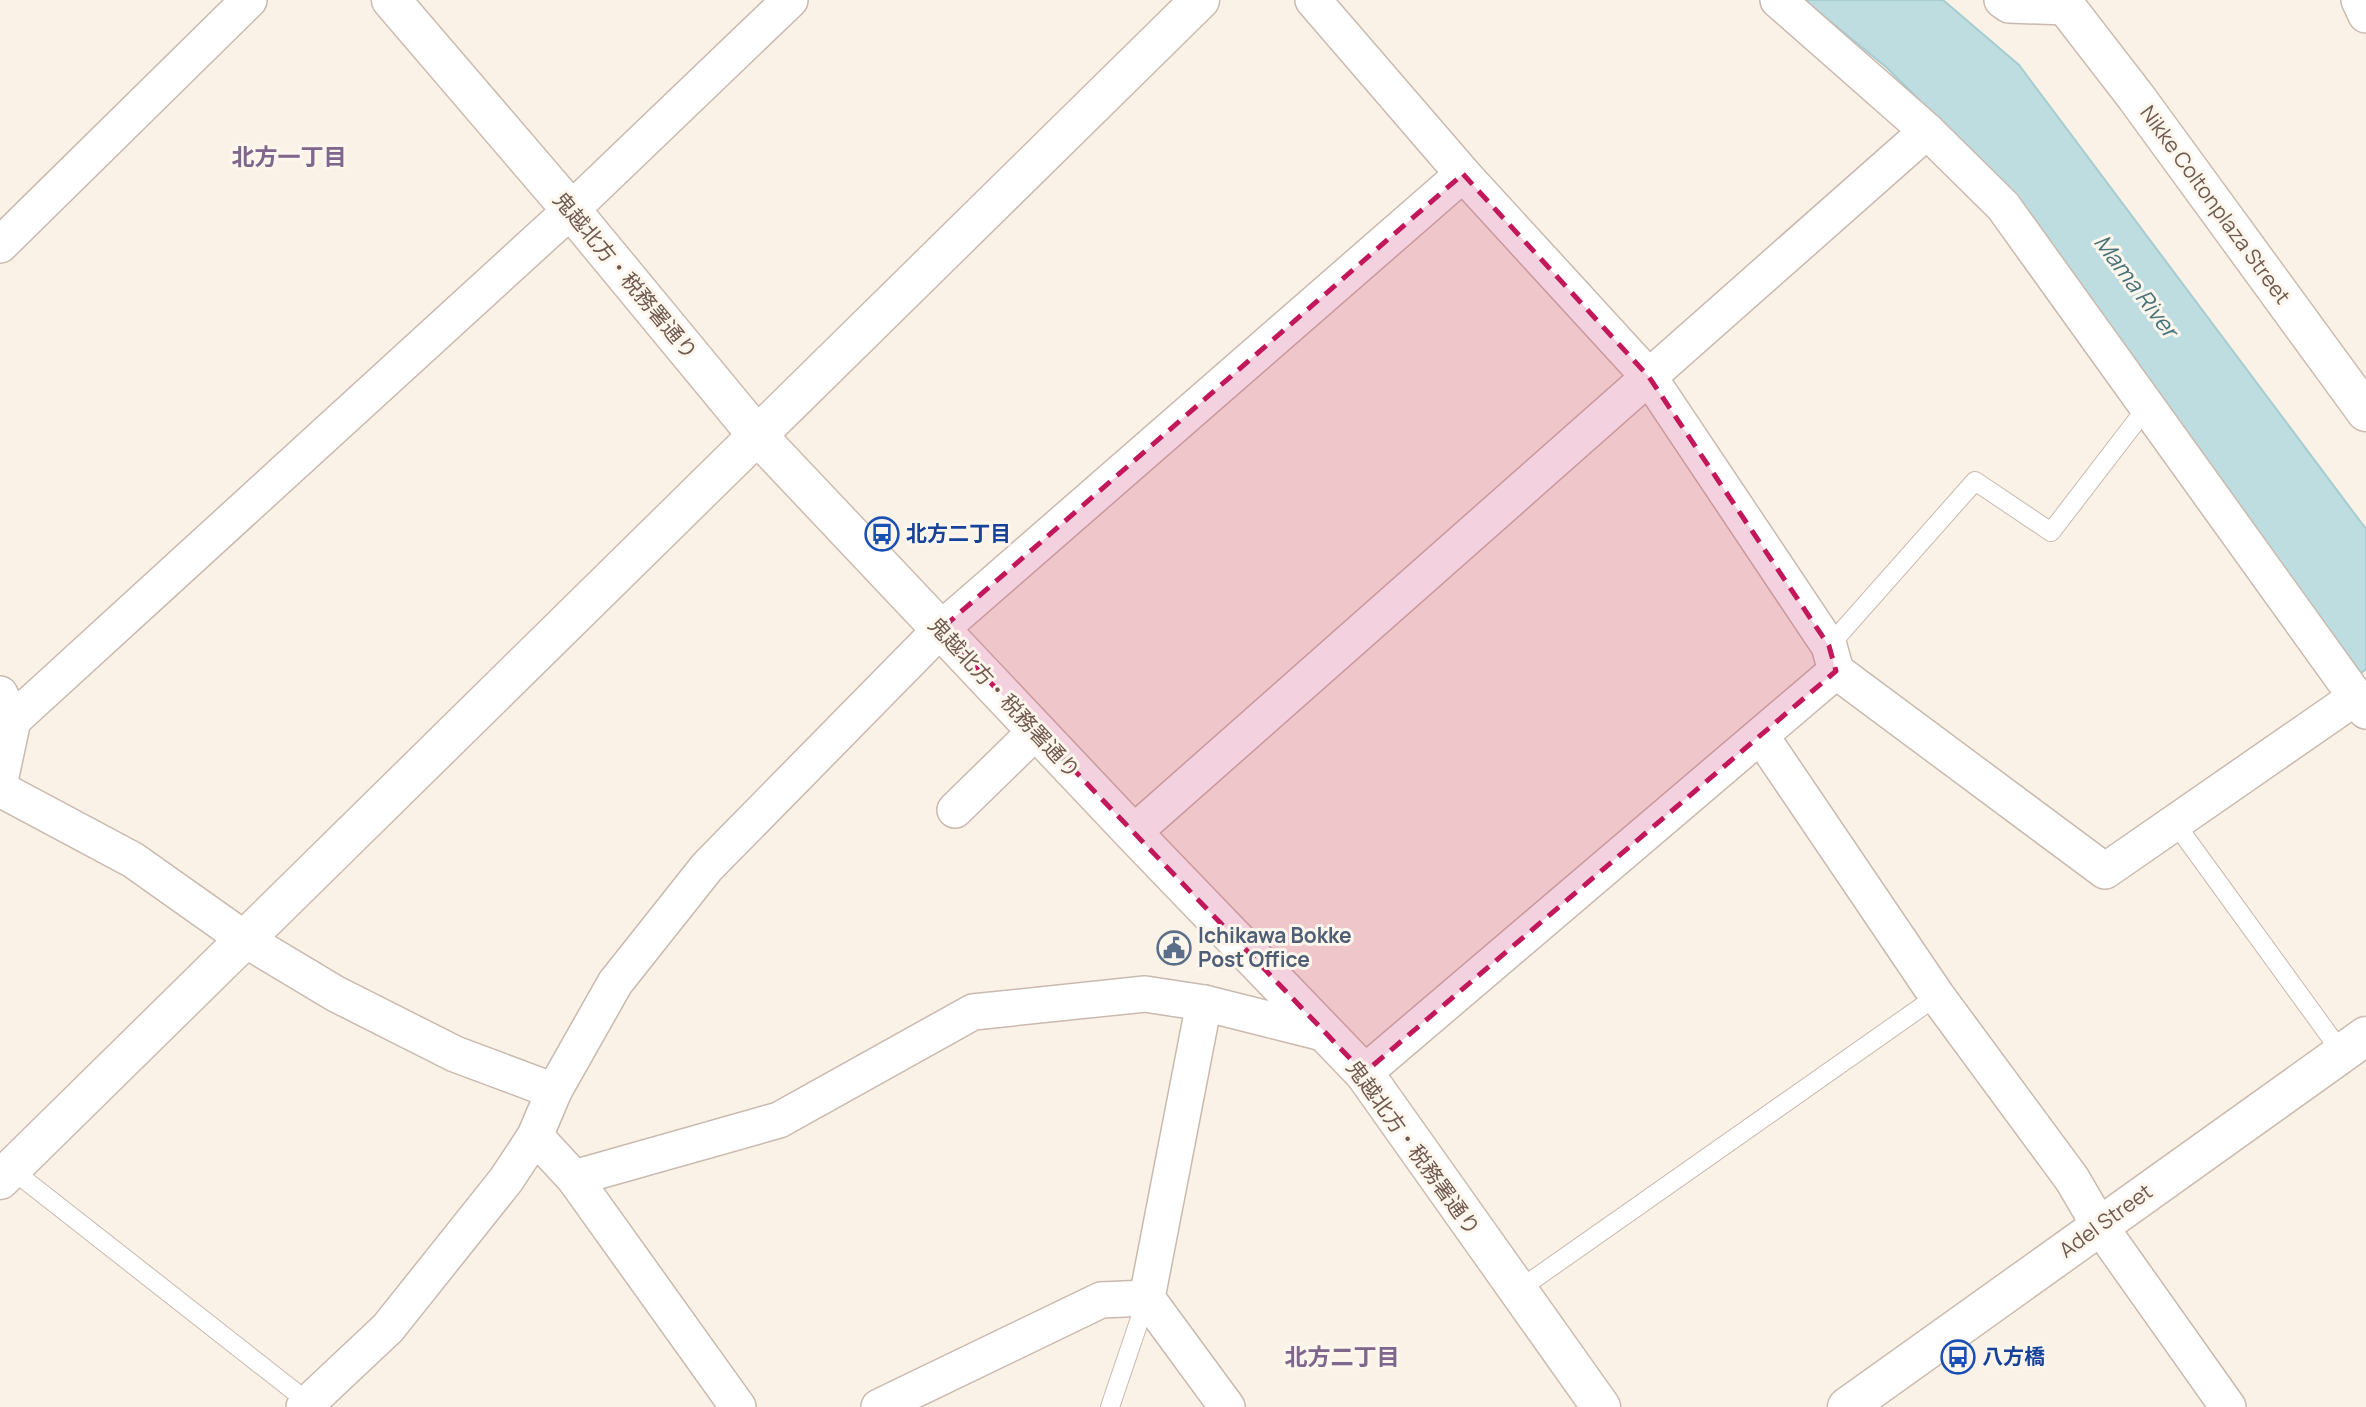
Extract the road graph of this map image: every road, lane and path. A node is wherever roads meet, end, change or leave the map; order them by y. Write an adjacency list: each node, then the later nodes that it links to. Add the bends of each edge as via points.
1 (391, 0): 13 (street, 鬼越北方・税務署通り)
2 (1200, 0): 18 (street)
3 (1313, 0): 12 (street)
4 (1778, 0): 11 (street)
5 (2002, 0): 9 (street, via 2009,5)
6 (2359, 0): 10 (street)
7 (784, 2): 13 (street)
8 (235, 4): 14 (street)
9 (2063, 4): 16 (street, Nikke Coltonplaza Street)
10 (2366, 15)
11 (1927, 131): 15 (street); 17 (street, via 2003,206)
12 (1463, 174): 15 (street); 19 (street)
13 (571, 210): 18 (street, 鬼越北方・税務署通り); 22 (street)
14 (0, 245)
15 (1648, 377): 20 (street); 29 (street)
16 (2357, 393)
17 (2147, 407): 20 (lane, via 2052,532 1975,481); 21 (street)
18 (757, 434): 19 (street, 鬼越北方・税務署通り); 30 (street)
19 (940, 630): 23 (street, 鬼越北方・税務署通り); 36 (street, via 707,867 615,983)
20 (1833, 658): 24 (street); 28 (street, via 2105,871)
21 (2361, 704): 28 (street)
22 (6, 707): 25 (street)
23 (1035, 731): 27 (street); 29 (street, 鬼越北方・税務署通り)
24 (1761, 736): 31 (street); 35 (street)
25 (0, 781)
26 (0, 789): 30 (street, via 133,860)
27 (955, 810)
28 (2175, 823): 34 (lane)
29 (1133, 834): 33 (street, 鬼越北方・税務署通り)
30 (246, 940): 36 (street, via 433,1044); 38 (street)
31 (1937, 996): 40 (street, via 2072,1179); 41 (lane)
32 (1204, 1003): 33 (street); 39 (street, via 1144,994 973,1013 779,1120); 42 (street)
33 (1324, 1034): 35 (street, 鬼越北方・税務署通り)
34 (2354, 1045): 40 (street, Adel Street)
35 (1364, 1073): 41 (street, 鬼越北方・税務署通り)
36 (554, 1090): 37 (street)
37 (535, 1136): 39 (street); 43 (street, via 506,1180 388,1328)
38 (5, 1174): 43 (lane)
39 (574, 1178): 44 (street)
40 (2099, 1225): 49 (street, Adel Street); 50 (street)
41 (1517, 1291): 48 (street, 鬼越北方・税務署通り)
42 (1147, 1298): 45 (street, via 1101,1300); 46 (lane); 47 (street)
43 (306, 1405)
44 (738, 1407)
45 (879, 1407)
46 (1110, 1407)
47 (1227, 1407)
48 (1601, 1407)
49 (1847, 1407)
50 (2228, 1407)

